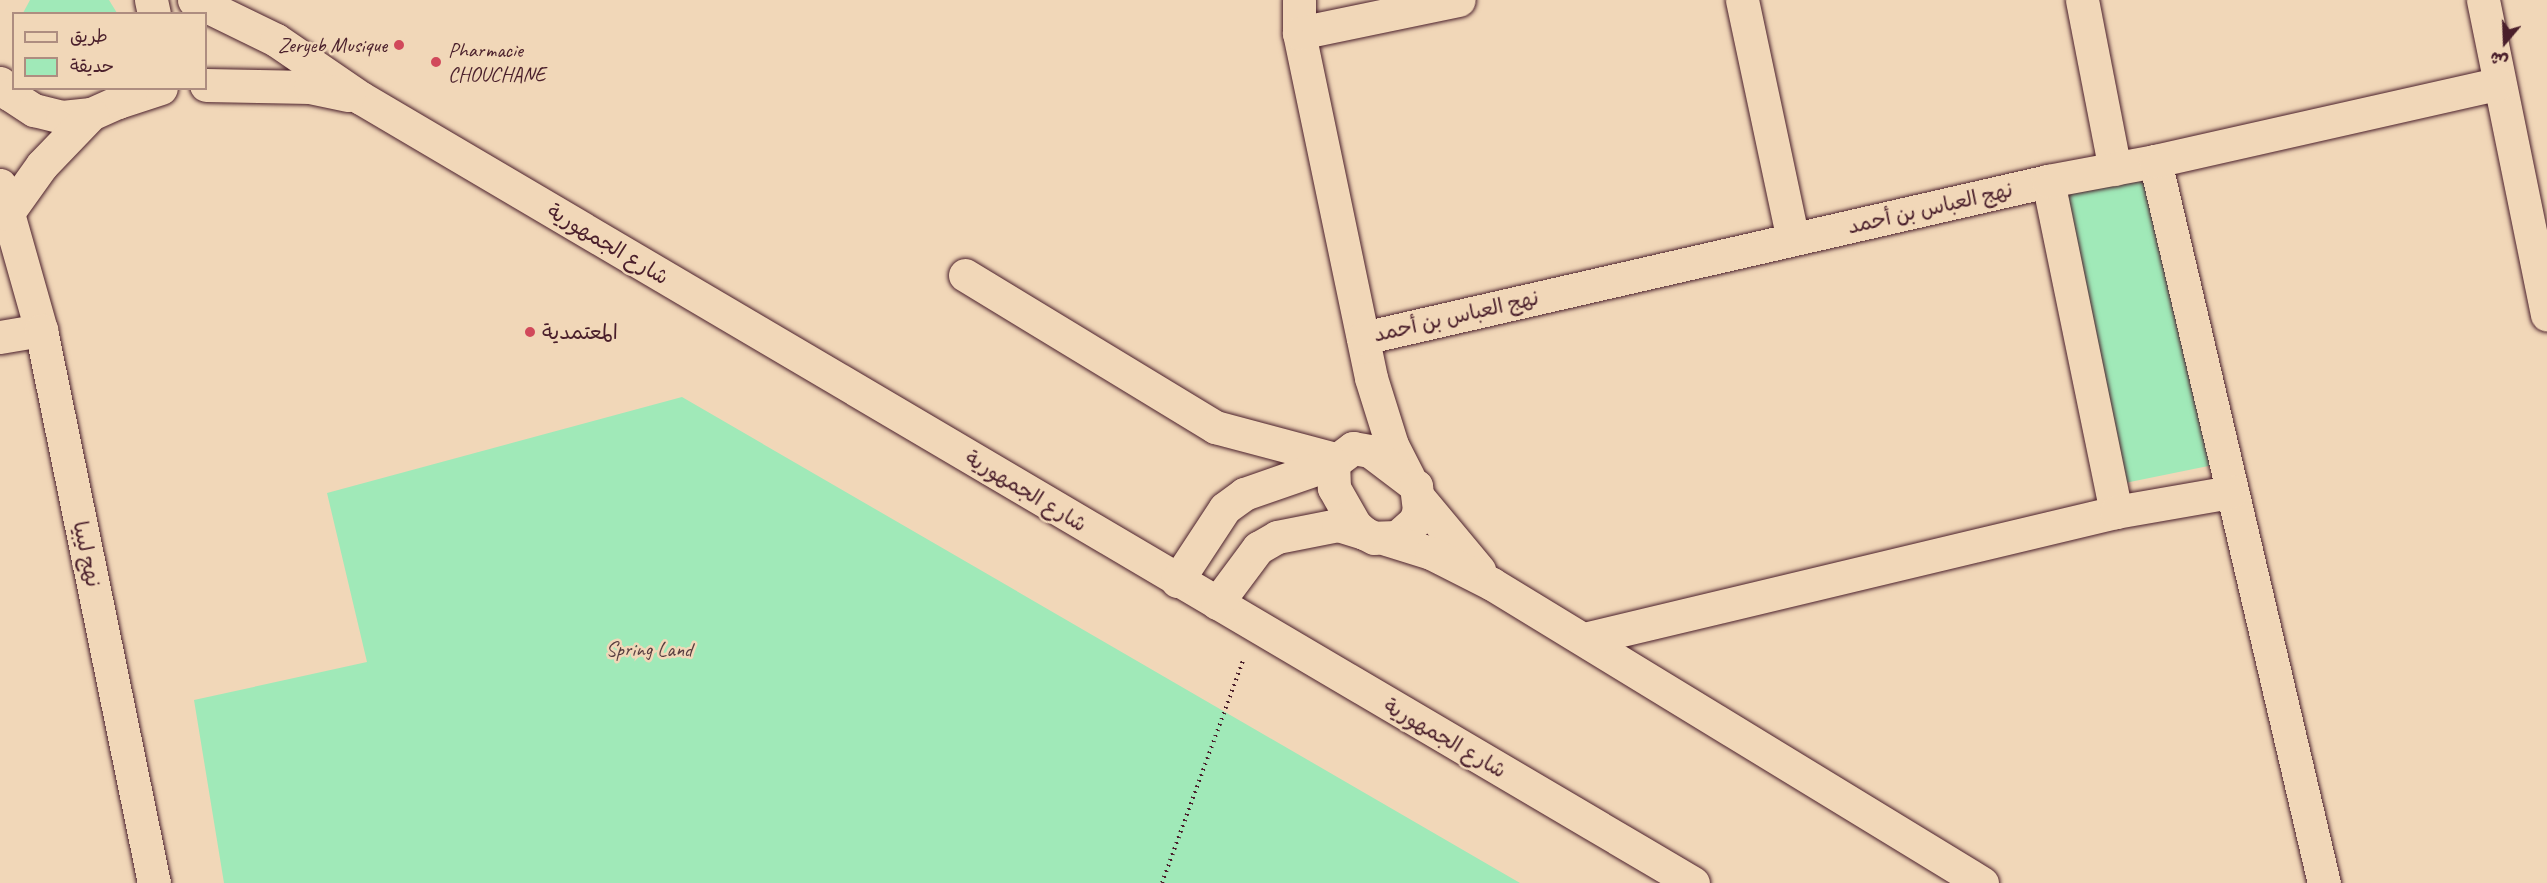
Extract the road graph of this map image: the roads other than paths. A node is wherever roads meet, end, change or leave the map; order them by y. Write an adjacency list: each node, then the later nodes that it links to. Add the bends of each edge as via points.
1 (194, 0): 12 (street, شارع الجمهورية, via 276,40)
2 (1299, 0): 7 (street)
3 (1459, 0): 7 (street)
4 (1742, 0): 18 (street)
5 (2082, 0): 15 (street)
6 (2482, 0): 9 (street)
7 (1299, 33): 23 (street)
8 (0, 83): 13 (street, via 9,94 34,110 62,117)
9 (2498, 84): 14 (street, نهج العباس بن أحمد); 20 (street)
10 (207, 85): 12 (street, شارع الجمهورية, via 310,87)
11 (154, 90): 13 (street)
12 (361, 98): 30 (street, شارع الجمهورية)
13 (114, 102): 17 (street, نهج ليبيا, via 42,165)
14 (2155, 161): 15 (street, نهج العباس بن أحمد); 27 (street)
15 (2115, 169): 16 (street, نهج العباس بن أحمد)
16 (2048, 181): 18 (street, نهج العباس بن أحمد); 28 (street)
17 (4, 214): 21 (street, نهج ليبيا)
18 (1793, 239): 23 (street, نهج العباس بن أحمد)
19 (965, 275): 25 (street, via 1215,427)
20 (2547, 315)
21 (41, 330): 22 (street); 34 (street, نهج ليبيا)
22 (0, 337)
23 (1363, 338): 24 (street)
24 (1371, 378): 25 (street, via 1362,421); 26 (street, via 1392,445)
25 (1336, 459): 26 (street, via 1362,448); 29 (street, via 1334,488 1355,525); 30 (street, via 1244,494 1225,508)
26 (1414, 488): 29 (street, via 1415,521 1408,531); 31 (street)
27 (2231, 492): 28 (street); 37 (street)
28 (2116, 512): 33 (street)
29 (1375, 536): 31 (street, via 1431,553); 32 (street, via 1338,525 1277,537 1258,548)
30 (1177, 580): 32 (street, شارع الجمهورية)
31 (1492, 584): 33 (street)
32 (1217, 603): 35 (street, شارع الجمهورية)
33 (1584, 639): 36 (street)
34 (154, 883)
35 (1693, 883)
36 (1982, 883)
37 (2325, 883)

